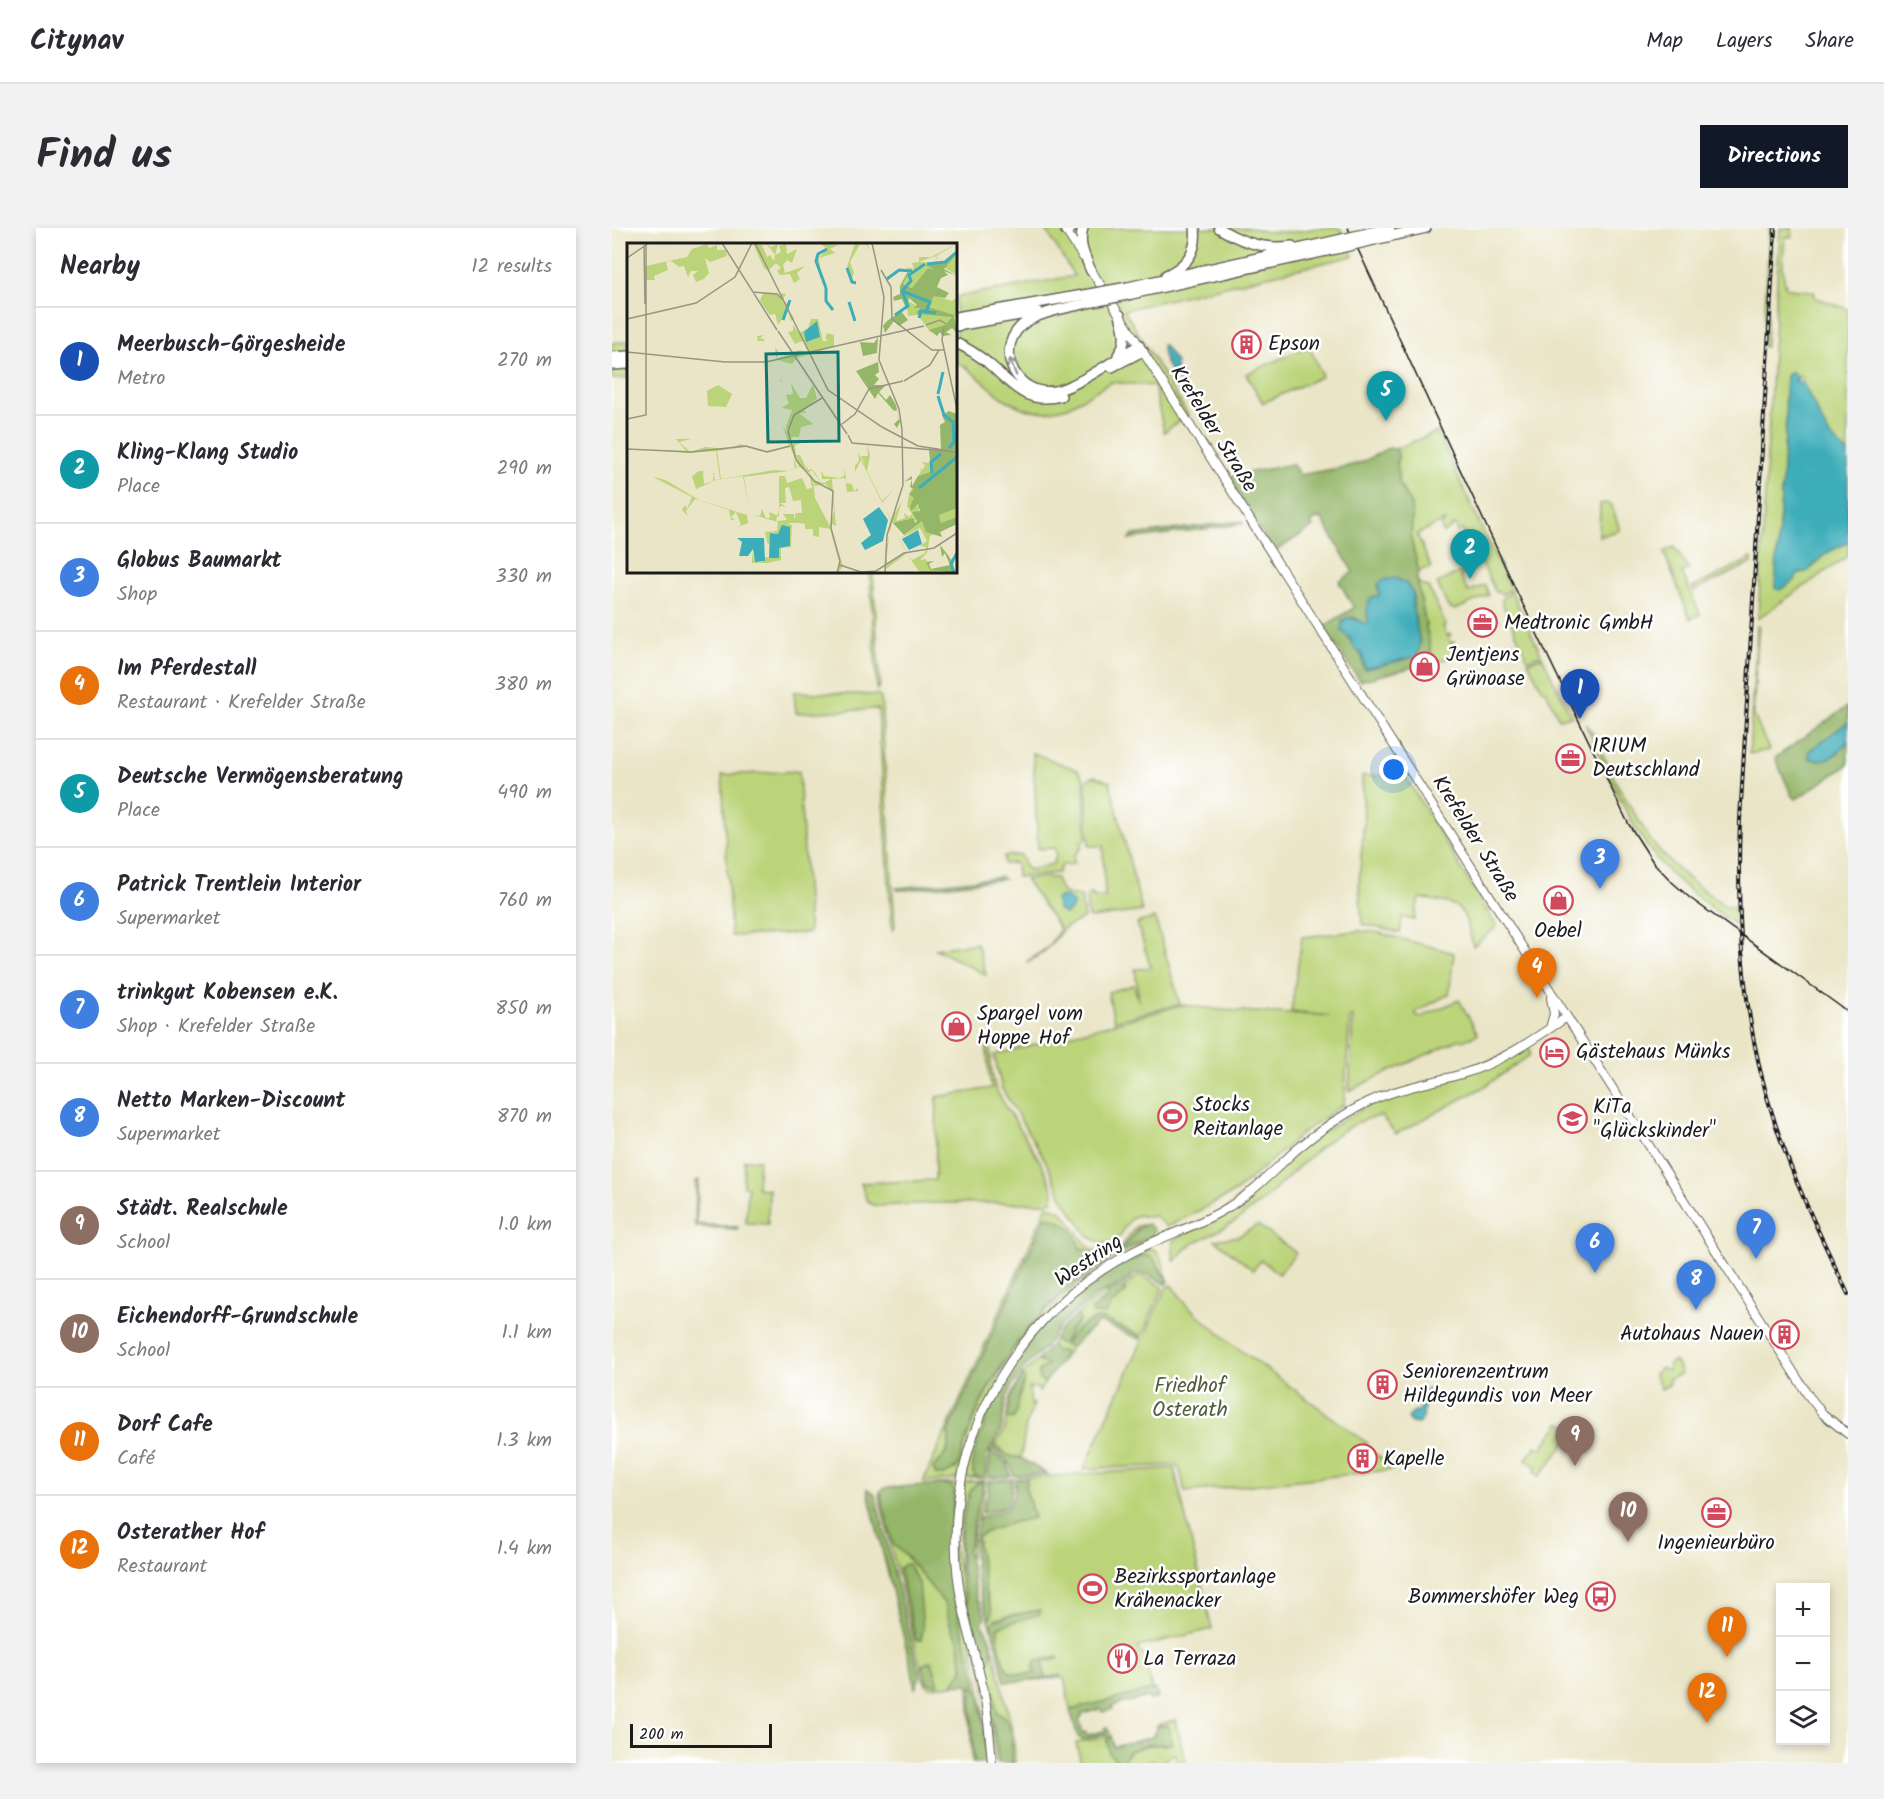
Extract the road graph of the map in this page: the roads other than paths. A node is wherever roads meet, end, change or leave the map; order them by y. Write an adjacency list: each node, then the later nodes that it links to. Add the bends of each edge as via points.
1 (1083, 228): 9 (highway, via 1082,246)
2 (1195, 228): 10 (highway, via 1194,249 1183,265)
3 (1219, 228): 8 (highway, via 1241,240 1270,247)
4 (1390, 228): 7 (highway)
5 (1426, 228): 7 (highway)
6 (1067, 229): 9 (main road, Krefelder Straße)
7 (1373, 236): 8 (highway, bridge)
8 (1337, 243): 10 (highway)
9 (1091, 271): 12 (main road, Krefelder Straße)
10 (1130, 291): 11 (highway, bridge)
11 (1091, 298): 13 (highway); 14 (highway); 19 (highway, one-way to 11, via 1068,387 1050,392 1026,386 1011,368 1011,343 1024,323)
12 (1120, 315): 16 (main road, Krefelder Straße); 19 (highway, via 1125,340)
13 (957, 317)
14 (957, 326)
15 (957, 344): 16 (highway, via 980,356 1017,390 1046,398 1069,392)
16 (1141, 348): 19 (highway); 22 (main road, Krefelder Straße)
17 (627, 356): 18 (highway)
18 (612, 357)
19 (1114, 359)
20 (627, 364): 21 (highway)
21 (612, 365)
22 (1549, 990): 23 (main road, Krefelder Straße); 24 (main road, via 1555,1011)
23 (1566, 1017): 24 (main road, Westring); 25 (main road, Krefelder Straße, via 1808,1395 1823,1414)
24 (1550, 1028): 26 (main road, Westring, via 1486,1064 1398,1090 1346,1113 1320,1130 1231,1206 1100,1271 1060,1303 1022,1343 997,1381 981,1416 965,1462 957,1512 960,1591 983,1687)
25 (1848, 1434)
26 (992, 1763)

